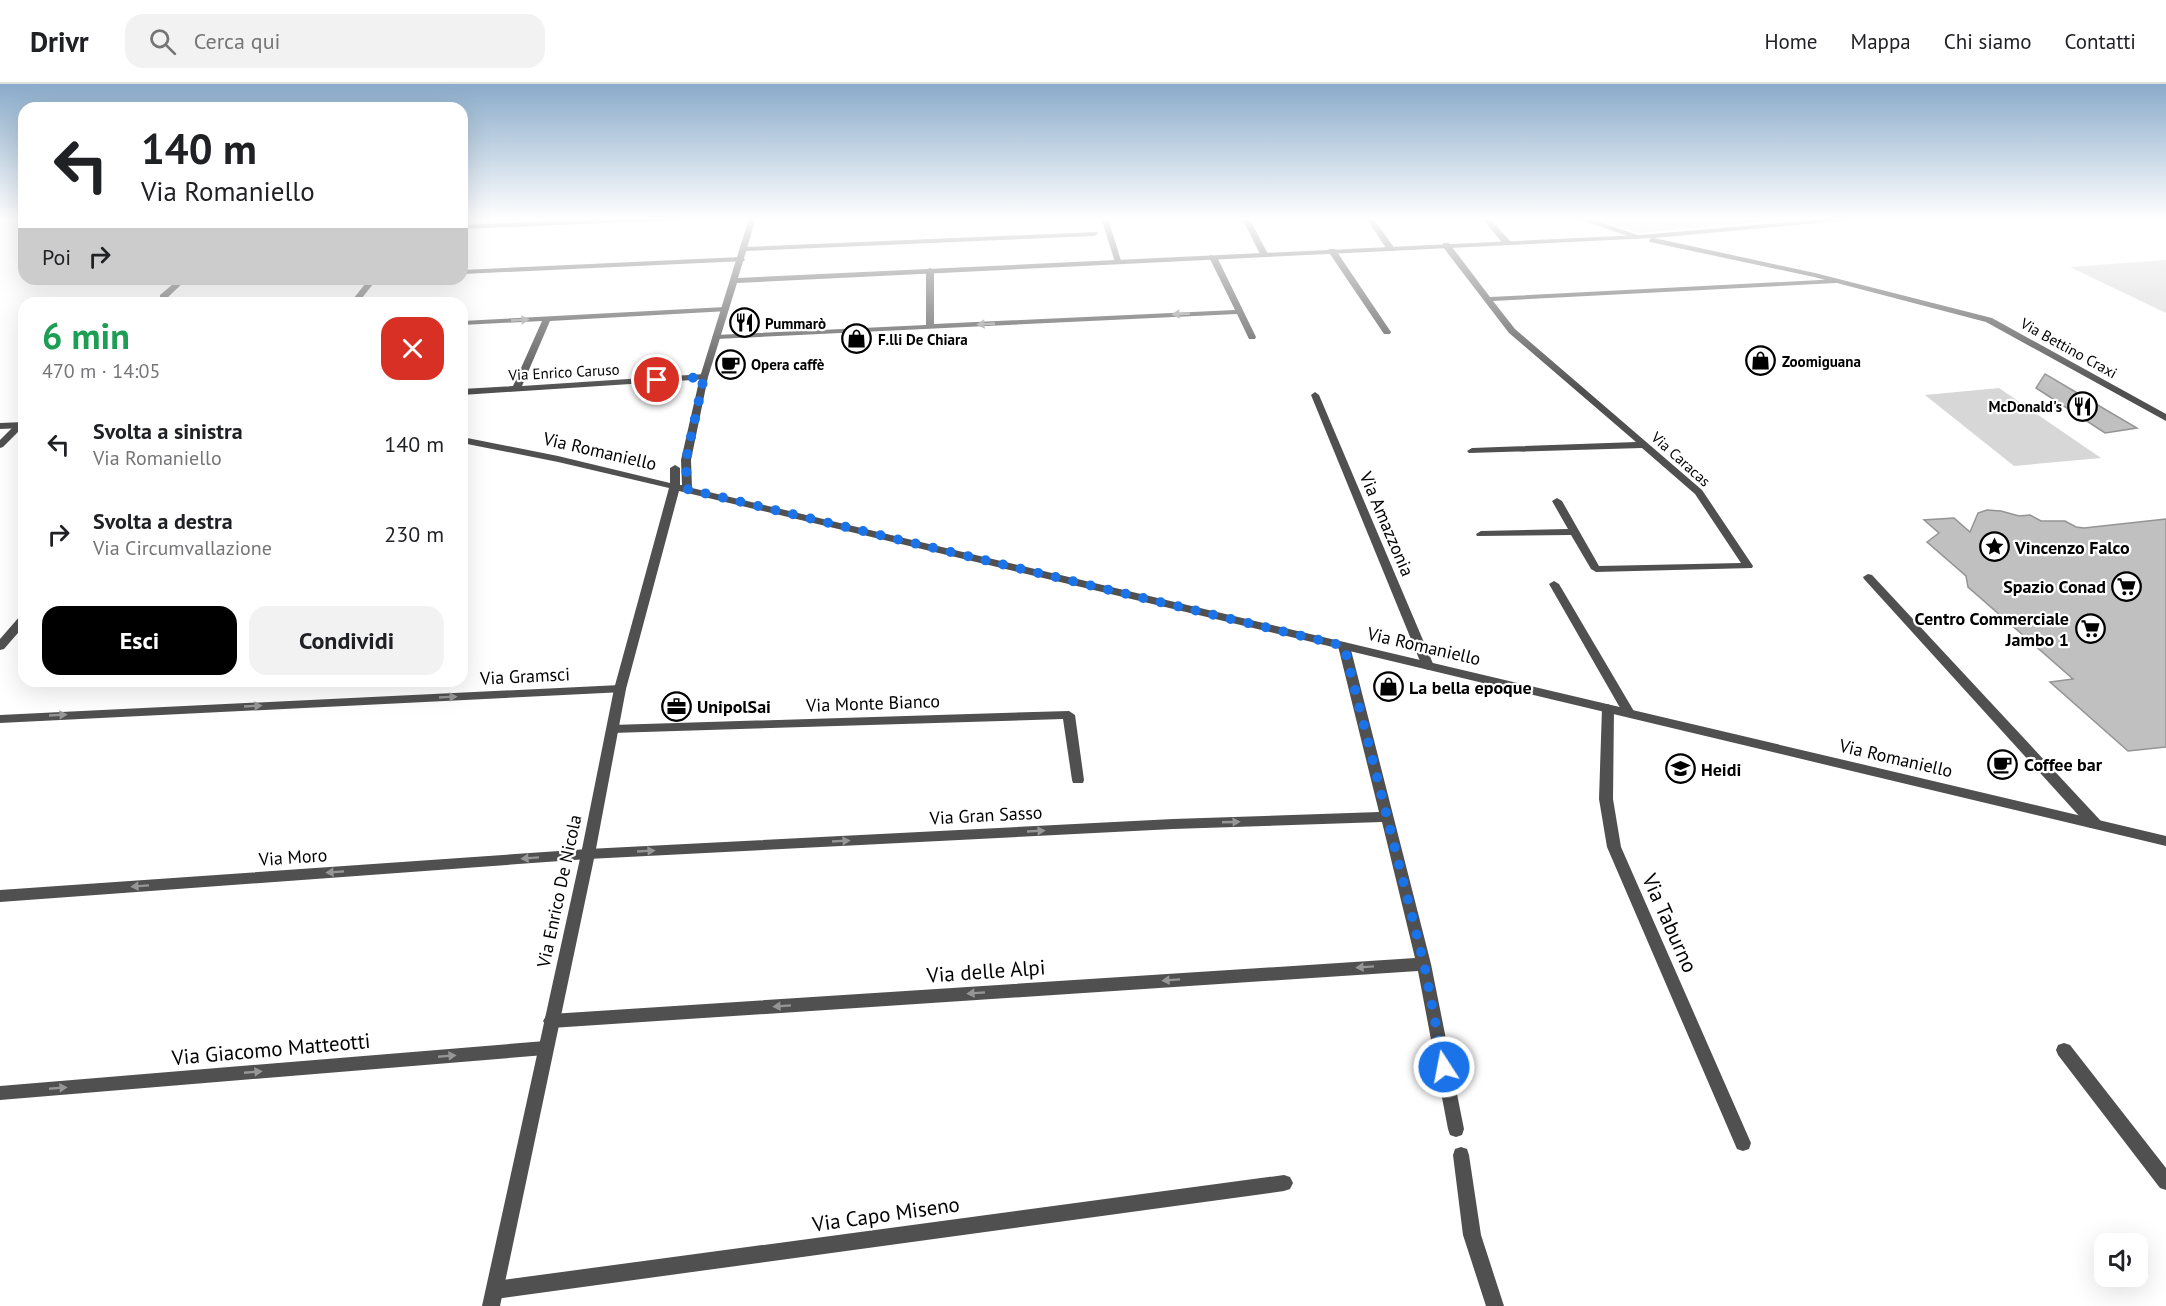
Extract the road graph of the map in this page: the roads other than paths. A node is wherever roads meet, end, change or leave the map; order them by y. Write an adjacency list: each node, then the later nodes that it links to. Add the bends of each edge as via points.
1 (735, 275): 8 (street)
2 (840, 275): 8 (street)
3 (930, 275): 19 (street)
4 (1222, 275): 16 (street)
5 (1348, 275): 20 (street)
6 (1469, 275): 14 (street, Via Caracas)
7 (1810, 275): 9 (street, Via Bettino Craxi)
8 (733, 281): 15 (street)
9 (1836, 281): 14 (street); 27 (street, Via Bettino Craxi, via 1989,320)
10 (176, 285): 12 (street)
11 (368, 285): 13 (street)
12 (163, 297)
13 (359, 297)
14 (1488, 299): 33 (street, Via Caracas, via 1512,331)
15 (725, 309): 17 (street); 21 (street)
16 (1239, 312): 19 (street, one-way to 19); 22 (street)
17 (547, 319): 18 (street, one-way to 17); 24 (street)
18 (468, 323)
19 (930, 326): 21 (street)
20 (1387, 332)
21 (716, 337): 23 (street)
22 (1252, 337)
23 (704, 377): 24 (street, Via Enrico Caruso); 35 (street)
24 (517, 388): 25 (street, Via Enrico Caruso)
25 (468, 392)
26 (1315, 395): 47 (street, Via Amazzonia)
27 (2166, 418)
28 (18, 425): 29 (street)
29 (0, 426)
30 (18, 429): 32 (street)
31 (468, 441): 37 (street, Via Romaniello)
32 (0, 445)
33 (1644, 445): 34 (street); 40 (street, Via Caracas, via 1699,492 1748,566 1596,569)
34 (1472, 451)
35 (686, 460): 36 (street); 38 (street)
36 (675, 468): 37 (street); 38 (street)
37 (652, 481): 38 (street, Via Romaniello)
38 (681, 488): 46 (street, Via Romaniello); 48 (street, Via Enrico De Nicola)
39 (1557, 501): 40 (street, Via Caracas)
40 (1574, 532): 41 (street)
41 (1481, 534)
42 (1868, 577): 55 (street)
43 (1554, 584): 50 (street)
44 (18, 626): 45 (street)
45 (0, 646)
46 (1344, 646): 47 (street, Via Romaniello); 54 (street)
47 (1428, 666): 49 (street, Via Romaniello)
48 (620, 689): 51 (street, Via Gramsci, one-way to 48); 52 (street, Via Enrico De Nicola)
49 (1608, 708): 50 (street, Via Romaniello); 65 (street, Via Taburno, via 1606,799 1614,847)
50 (1629, 713): 55 (street, Via Romaniello)
51 (0, 718)
52 (612, 729): 53 (street, Via Monte Bianco, via 1069,715); 57 (street, Via Enrico De Nicola)
53 (1078, 780)
54 (1387, 817): 57 (street, Via Gran Sasso, one-way to 54); 59 (street)
55 (2095, 824): 56 (street, Via Romaniello)
56 (2166, 841)
57 (588, 854): 58 (street, Via Moro, one-way to 58); 60 (street, Via Enrico De Nicola)
58 (0, 896)
59 (1424, 964): 60 (street, Via delle Alpi, one-way to 60); 64 (street)
60 (551, 1021): 61 (street, Via Enrico De Nicola)
61 (544, 1048): 63 (street, Via Giacomo Matteotti, one-way to 61); 69 (street, Via Enrico De Nicola)
62 (2064, 1050): 67 (street)
63 (0, 1093)
64 (1456, 1129)
65 (1743, 1143)
66 (1461, 1155): 70 (street, via 1472,1235)
67 (2166, 1182)
68 (1284, 1183): 69 (street, Via Capo Miseno)
69 (493, 1298)
70 (1495, 1306)

